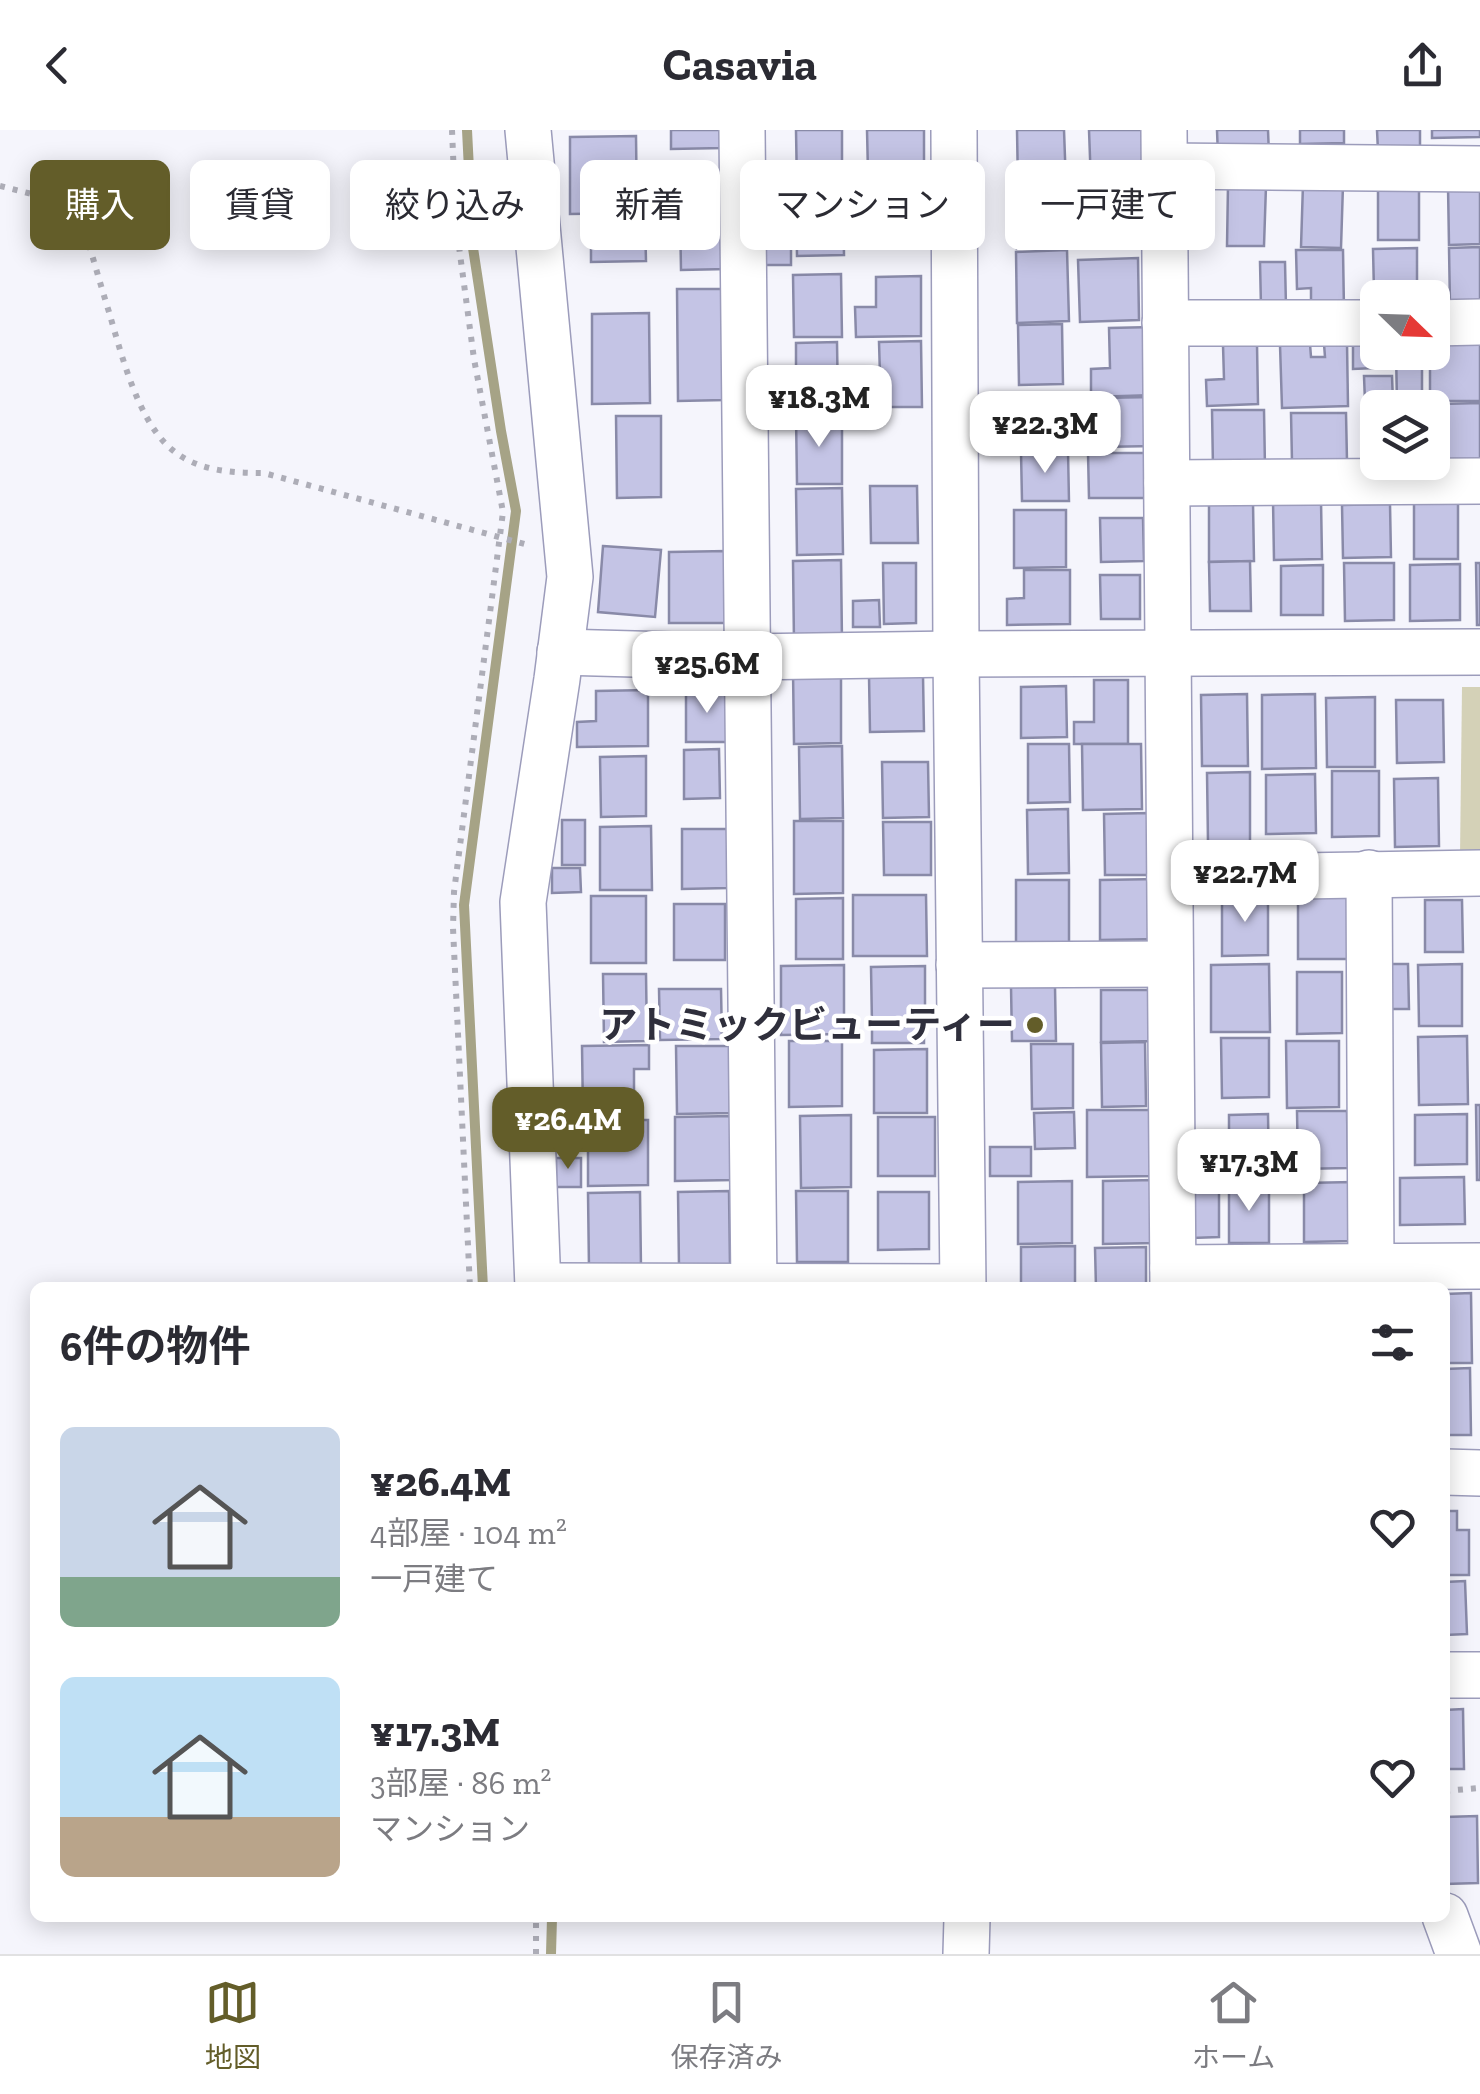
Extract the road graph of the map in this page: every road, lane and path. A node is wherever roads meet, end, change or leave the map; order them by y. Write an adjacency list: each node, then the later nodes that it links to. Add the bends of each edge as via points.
1 (452, 130): 14 (path, via 456,224)
2 (528, 130): 16 (street, via 570,577)
3 (742, 130): 20 (street)
4 (954, 130): 19 (street)
5 (1164, 148): 6 (street); 10 (street)
6 (1480, 168)
7 (0, 186): 14 (path, via 48,198 80,215 128,373 154,431 171,449 228,473 264,473)
8 (1450, 322): 9 (street)
9 (1480, 322)
10 (1165, 323): 11 (street); 13 (street)
11 (1360, 323)
12 (1480, 481): 13 (street)
13 (1167, 483): 18 (street)
14 (504, 539): 15 (path); 29 (path, via 454,892)
15 (522, 544)
16 (560, 652): 20 (street); 30 (street, via 523,902)
17 (1480, 652): 18 (street)
18 (1168, 653): 19 (street); 23 (street)
19 (956, 654): 20 (street); 24 (street)
20 (746, 657): 31 (street)
21 (1369, 873): 22 (street); 23 (street); 27 (street)
22 (1480, 873)
23 (1170, 878): 25 (street)
24 (960, 964): 25 (street); 32 (street)
25 (1170, 964): 28 (street)
26 (1480, 1266): 27 (street)
27 (1371, 1267): 28 (street)
28 (1173, 1278)
29 (470, 1282)
30 (538, 1282)
31 (754, 1282)
32 (963, 1282)
33 (1450, 1472): 34 (street)
34 (1480, 1472)
35 (1480, 1675): 36 (street)
36 (1450, 1676)
37 (1479, 1788): 38 (path)
38 (1450, 1791)
39 (536, 1922): 42 (path)
40 (966, 1922): 43 (street)
41 (1447, 1922): 44 (street)
42 (536, 1954)
43 (966, 1954)
44 (1460, 1954)

